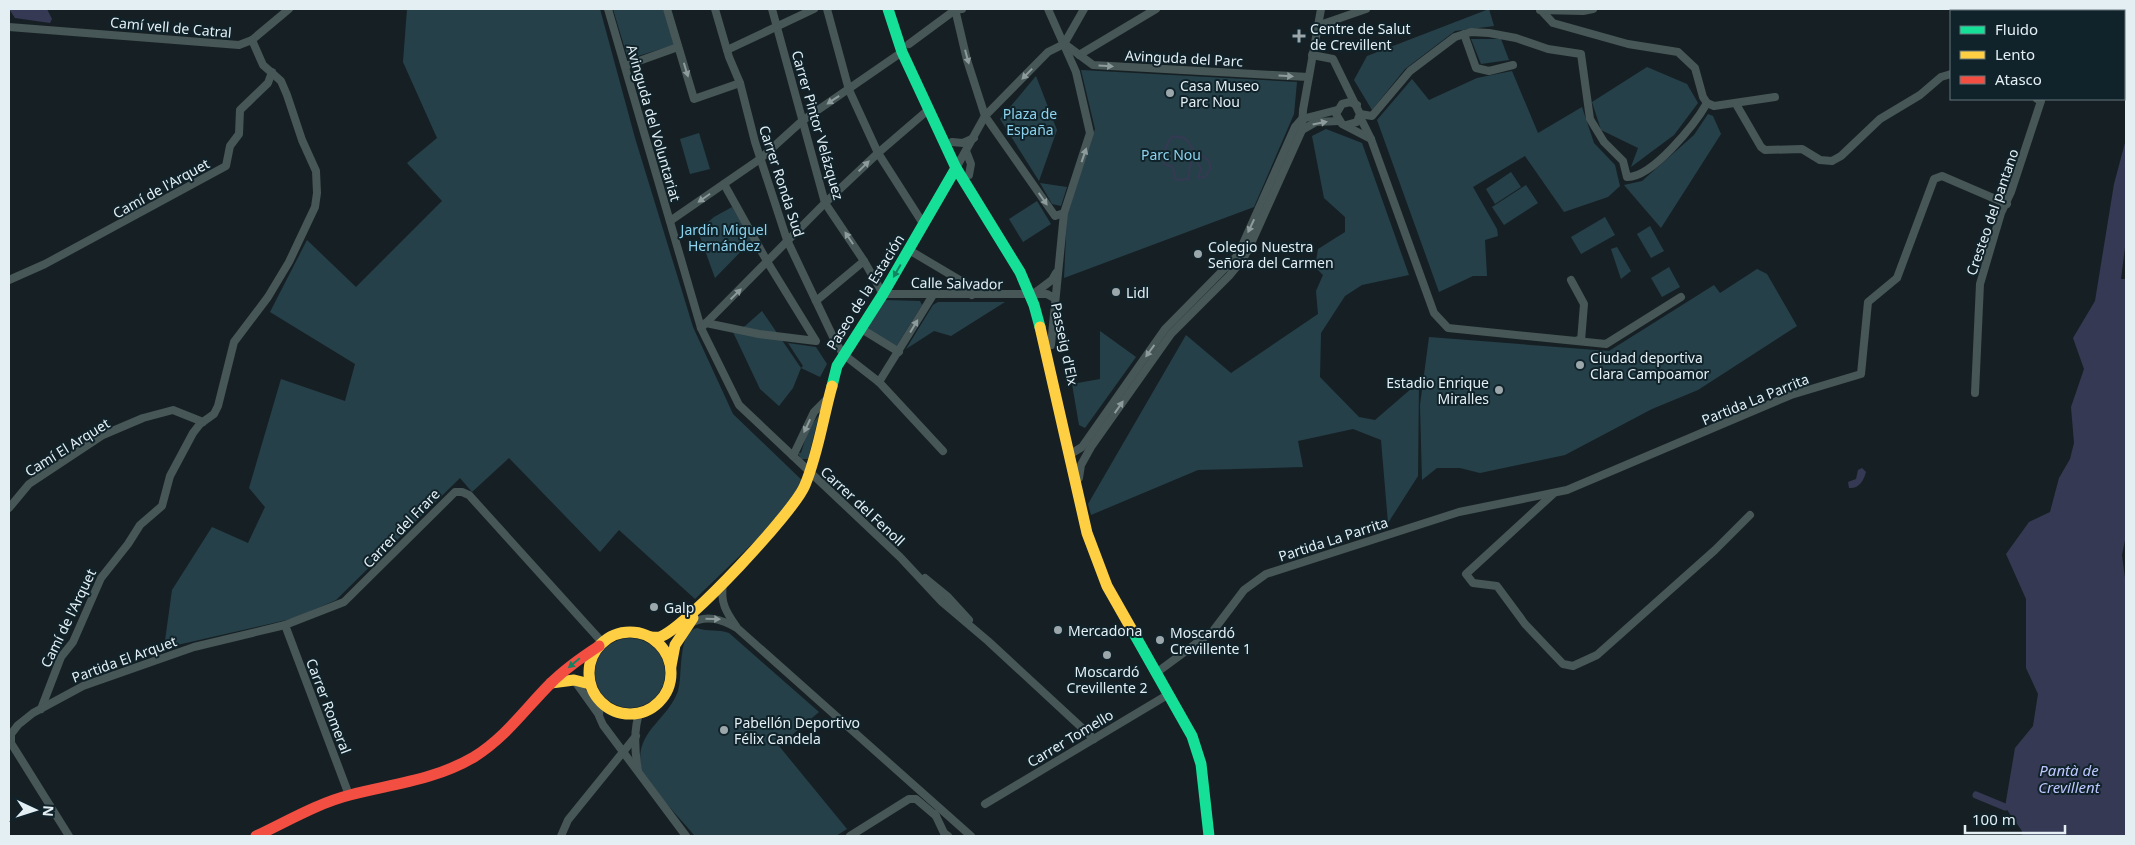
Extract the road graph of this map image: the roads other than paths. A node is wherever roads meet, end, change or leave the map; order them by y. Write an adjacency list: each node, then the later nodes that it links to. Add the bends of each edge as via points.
1 (289, 9): 22 (street)
2 (608, 9): 30 (street, Avinguda del Voluntariat)
3 (666, 9): 24 (street)
4 (715, 9): 26 (street, Carrer Ronda Sud)
5 (772, 9): 18 (street, Carrer Pintor Velázquez)
6 (814, 9): 18 (street)
7 (827, 9): 35 (street)
8 (888, 9): 25 (main road)
9 (896, 9): 25 (main road)
10 (957, 9): 25 (street); 45 (street, one-way to 45, via 967,60)
11 (1048, 9): 23 (street)
12 (1084, 9): 23 (street)
13 (1156, 9): 27 (street)
14 (1321, 9): 19 (street)
15 (1366, 9): 19 (street)
16 (1540, 9): 17 (street); 38 (street, via 1553,23 1628,44 1678,52 1695,68 1700,91)
17 (1593, 9)
18 (777, 24): 26 (street); 46 (street, Carrer Pintor Velázquez)
19 (1317, 26): 28 (street)
20 (9, 27): 22 (street, Camí vell de Catral, via 239,44)
21 (1464, 34): 29 (street, via 1476,68 1489,71); 38 (street, via 1504,35 1548,49 1582,54 1590,119 1604,142 1623,160 1627,177 1652,166 1670,150); 44 (street, via 1442,44 1410,71 1372,116)
22 (252, 40): 31 (street, Camí de l'Arquet, via 260,59)
23 (1064, 44): 27 (street, Avinguda del Parc); 45 (street, one-way to 45, via 1048,52); 58 (street, one-way to 23, via 1090,133 1076,72)
24 (678, 47): 30 (street); 34 (street, one-way to 34, via 694,98)
25 (905, 48): 35 (street); 41 (main road); 51 (main road)
26 (727, 50): 34 (street, Carrer Ronda Sud)
27 (1078, 55): 33 (street, Avinguda del Parc, one-way to 33, via 1093,65)
28 (1312, 56): 33 (street); 40 (street, via 1336,62)
29 (1513, 65)
30 (624, 66): 59 (street, Avinguda del Voluntariat)
31 (272, 72): 66 (street, Camí de l'Arquet, via 268,83 240,110 239,134 230,146 226,166 45,264); 84 (street, Camí de l'Arquet, via 281,81 316,171 315,207 289,262 268,297 234,342 218,406 214,414)
32 (1950, 74): 39 (street, via 1880,119 1832,161 1820,160 1802,149 1765,150)
33 (1308, 77): 43 (street)
34 (740, 82): 53 (street, Carrer Ronda Sud)
35 (849, 90): 46 (street, one-way to 46); 52 (street)
36 (1775, 97): 39 (street)
37 (2039, 100): 57 (street, Cresteo del pantano)
38 (1708, 103): 39 (street, via 1719,107)
39 (1736, 104)
40 (1357, 106): 42 (street, via 1346,102); 44 (street)
41 (928, 110): 52 (street); 54 (main road)
42 (1338, 110): 43 (street); 47 (street, via 1336,114)
43 (1302, 114): 48 (street); 86 (street, one-way to 86, via 1238,255 1166,329)
44 (1360, 115): 47 (street, via 1354,124); 50 (street)
45 (986, 116): 49 (street); 58 (street, one-way to 58, via 1055,216)
46 (802, 121): 53 (street); 56 (street, Carrer Pintor Velázquez)
47 (1342, 123): 48 (street, one-way to 47, via 1316,122); 50 (street)
48 (1302, 130): 87 (street, one-way to 48, via 1171,334 1243,259)
49 (974, 138): 51 (street, via 964,143); 54 (street)
50 (1371, 139): 77 (street, via 1434,313 1441,323 1455,329)
51 (952, 142): 54 (main road)
52 (878, 153): 56 (street, one-way to 52); 60 (street)
53 (760, 159): 55 (street); 61 (street, Carrer Ronda Sud)
54 (961, 160): 60 (main road, Paseo de la Estación); 69 (main road, Passeig d'Elx); 69 (main road, Passeig d'Elx, via 1026,269)
55 (724, 184): 59 (street, one-way to 59); 64 (street)
56 (826, 203): 61 (street); 63 (street, Carrer Pintor Velázquez, one-way to 56)
57 (2007, 204): 82 (street, Cresteo del pantano, via 2001,213 1980,284); 93 (street, Partida La Parrita, via 1942,176 1934,180 1897,278 1868,302 1861,374 1791,395)
58 (1064, 213): 65 (street)
59 (670, 221): 75 (street, Avinguda del Voluntariat)
60 (924, 225): 62 (main road, Paseo de la Estación)
61 (787, 240): 64 (street); 74 (street, Carrer Ronda Sud)
62 (909, 250): 68 (main road, Paseo de la Estación, one-way to 68); 71 (street, via 968,284)
63 (864, 261): 68 (street, Carrer Pintor Velázquez); 74 (street)
64 (768, 263): 75 (street, one-way to 64); 75 (street, via 816,341)
65 (1058, 270): 69 (street, via 1052,280); 73 (street)
66 (9, 280)
67 (1571, 280): 77 (street, via 1584,304 1581,341)
68 (883, 294): 70 (street, Calle Salvador); 76 (main road, Paseo de la Estación)
69 (1035, 294): 71 (street, Calle Salvador); 73 (street, Calle Salvador); 78 (main road, Passeig d'Elx); 89 (main road, Passeig d'Elx)
70 (932, 295): 71 (street, Calle Salvador); 79 (street, one-way to 70)
71 (972, 296)
72 (1681, 297): 77 (street, via 1612,343)
73 (1054, 298): 78 (street)
74 (816, 301): 80 (street, Carrer Ronda Sud)
75 (704, 325): 90 (street, Avinguda del Voluntariat, via 739,405)
76 (860, 328): 79 (street); 80 (main road, Paseo de la Estación)
77 (1578, 340)
78 (1051, 345): 85 (main road, Passeig d'Elx)
79 (899, 352): 81 (street)
80 (844, 354): 81 (street); 83 (main road, Paseo de la Estación)
81 (879, 382): 88 (street)
82 (1975, 394)
83 (826, 400): 90 (street, one-way to 90, via 814,412); 91 (main road, Paseo de la Estación)
84 (203, 422): 94 (street, Camí El Arquet, via 173,410 143,418 103,435 29,484); 113 (street, Camí de l'Arquet, via 193,433 170,476 162,506 140,525 100,578 73,642 61,657)
85 (1069, 434): 86 (street, via 1076,441); 89 (main road, Passeig d'Elx)
86 (1087, 438): 89 (street, via 1082,447)
87 (1091, 447): 89 (street, via 1083,453); 92 (street, via 1081,464)
88 (943, 451)
89 (1072, 454): 92 (main road, Passeig d'Elx); 96 (main road, Passeig d'Elx)
90 (793, 456): 91 (street, Avinguda del Voluntariat)
91 (809, 472): 97 (main road, Paseo de la Estación, via 805,486 792,507); 118 (street, Carrer del Fenoll, via 947,596 988,642)
92 (1079, 480): 96 (main road, Passeig d'Elx)
93 (1553, 494): 95 (street, Partida La Parrita, via 1466,574 1473,583 1497,586 1525,624 1563,664 1572,666 1596,654 1715,550); 107 (street, Partida La Parrita, via 1459,512 1266,574 1244,590 1214,631)
94 (9, 508)
95 (1750, 515)
96 (1094, 553): 107 (main road, Passeig d'Elx, via 1107,586)
97 (723, 583): 98 (main road, Paseo de la Estación); 99 (street)
98 (711, 596): 99 (street); 100 (main road, Paseo de la Estación)
99 (722, 601): 103 (street)
100 (699, 608): 102 (main road, Paseo de la Estación); 104 (main road, Paseo de la Estación, via 661,637)
101 (285, 625): 105 (street, Carrer del Frare, via 344,602 449,496 459,491 469,495); 113 (street, Partida El Arquet, via 194,647 83,686); 121 (street, Carrer Romeral)
102 (687, 626): 103 (street, one-way to 103, via 716,618); 106 (main road, Paseo de la Estación, via 675,646)
103 (737, 628): 122 (street)
104 (651, 638): 105 (main road, via 622,632); 106 (main road, via 667,656)
105 (601, 644): 109 (main road, one-way to 109); 110 (main road, via 592,657)
106 (670, 668): 114 (main road, via 664,696)
107 (1156, 673): 111 (main road, Passeig d'Elx)
108 (574, 680): 109 (main road); 110 (main road); 115 (street)
109 (552, 683): 121 (main road, via 502,737 473,756 414,782)
110 (590, 684): 112 (main road)
111 (1169, 694): 118 (street, Carrer Tomello); 132 (main road, Passeig d'Elx, via 1192,736 1201,764)
112 (600, 700): 114 (main road, via 618,712); 115 (street)
113 (41, 709): 117 (street, Partida El Arquet, via 18,725)
114 (640, 712): 116 (street)
115 (599, 716): 119 (street)
116 (636, 736): 119 (street); 120 (street)
117 (10, 738): 125 (street, Partida El Arquet)
118 (1094, 739): 123 (street, Carrer Tomello)
119 (623, 750): 120 (street); 127 (street, via 568,820)
120 (640, 777): 128 (street)
121 (349, 795): 126 (main road)
122 (929, 798): 124 (street); 131 (street)
123 (985, 804)
124 (936, 816): 129 (street, via 916,799 909,799); 130 (street)
125 (69, 836)
126 (256, 836)
127 (561, 836)
128 (686, 836)
129 (850, 836)
130 (948, 836)
131 (971, 836)
132 (1209, 836)

